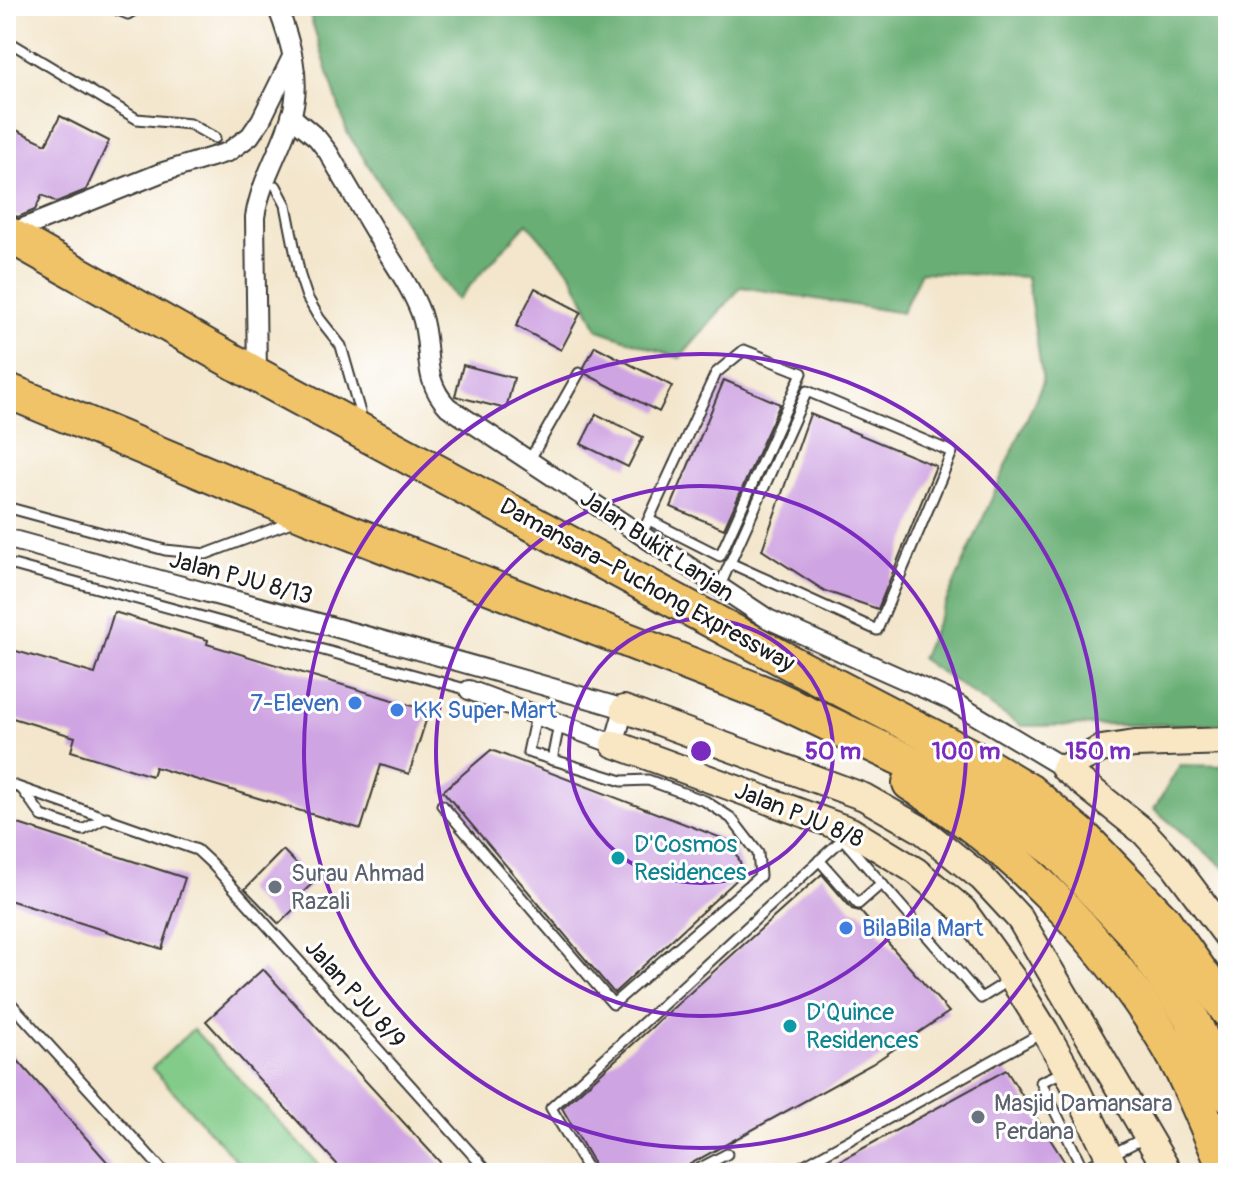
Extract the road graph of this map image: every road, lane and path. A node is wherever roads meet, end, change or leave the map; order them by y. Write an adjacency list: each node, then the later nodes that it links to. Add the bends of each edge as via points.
1 (108, 6): 2 (lane, via 128,14)
2 (141, 6)
3 (277, 6): 5 (street)
4 (6, 40): 7 (lane, via 137,119 190,124)
5 (293, 55): 6 (street); 9 (street, via 261,120 228,152)
6 (291, 116): 11 (street, via 266,174 255,217); 14 (street, Jalan Bukit Lanjan, via 328,152 398,270 421,314 427,364 438,397)
7 (215, 138)
8 (276, 186): 13 (lane, via 286,205 303,287 341,346)
9 (7, 233): 11 (highway, Damansara–Puchong Expressway)
10 (579, 373): 14 (lane)
11 (257, 375): 13 (highway, Damansara–Puchong Expressway)
12 (6, 390): 16 (highway, Damansara–Puchong Expressway)
13 (366, 432): 44 (highway, Damansara–Puchong Expressway, via 1029,791 1082,836 1164,921)
14 (529, 461): 17 (street, Jalan Bukit Lanjan)
15 (6, 507): 16 (lane, via 165,550 206,554)
16 (308, 516): 26 (highway, Damansara–Puchong Expressway)
17 (645, 528): 17 (lane, via 716,373 744,350 802,373 720,556); 21 (street, Jalan Bukit Lanjan)
18 (6, 538): 22 (street, Jalan PJU 8/13)
19 (6, 563): 24 (lane)
20 (730, 563): 20 (lane, via 807,391 952,452 877,630); 21 (lane)
21 (719, 588): 33 (street, Jalan Bukit Lanjan, via 768,619 950,700)
22 (463, 661): 23 (street); 25 (street, Jalan PJU 8/13)
23 (497, 689): 24 (street); 25 (street, via 520,686); 28 (street)
24 (469, 690): 28 (street, Jalan PJU 8/8)
25 (571, 693): 27 (street, Jalan PJU 8/8)
26 (771, 696): 47 (highway, Damansara–Puchong Expressway, via 959,786 1059,853 1134,933 1191,1017); 58 (highway, via 941,801 1008,855 1074,920 1130,985 1164,1038)
27 (624, 709): 31 (street); 48 (street, Jalan PJU 8/8, via 864,797 922,830 982,878 1020,919)
28 (532, 714): 29 (street, Jalan PJU 8/8); 32 (lane, via 528,752)
29 (559, 724): 31 (street, Jalan PJU 8/8); 32 (lane)
30 (1228, 741): 33 (street, via 1101,749)
31 (614, 744): 38 (street, Jalan PJU 8/8)
32 (552, 760): 36 (lane, via 622,781 648,780 705,801 731,818 758,853 760,876 613,1004)
33 (1064, 768): 41 (street, Jalan Bukit Lanjan, via 1144,832)
34 (6, 783): 35 (lane, Jalan PJU 8/9)
35 (22, 789): 37 (lane, Jalan PJU 8/9); 37 (lane, via 42,816 83,830)
36 (442, 805)
37 (107, 817): 53 (lane, Jalan PJU 8/9, via 197,850)
38 (847, 835): 39 (lane); 40 (lane); 42 (street, Jalan PJU 8/8, via 916,871 963,910)
39 (819, 860): 40 (lane, via 858,904); 54 (lane, via 551,1108)
40 (882, 883): 42 (lane, via 981,998)
41 (1228, 937)
42 (1012, 978): 45 (street, Jalan PJU 8/8)
43 (6, 998): 52 (lane)
44 (1228, 1011)
45 (1045, 1031): 46 (street, Jalan PJU 8/8); 56 (lane)
46 (1067, 1070): 50 (street, Jalan PJU 8/8); 51 (lane, via 1041,1082)
47 (1228, 1095)
48 (1148, 1136): 50 (lane); 57 (street, Jalan PJU 8/8)
49 (727, 1154): 55 (lane)
50 (1113, 1164): 51 (lane)
51 (1079, 1171)
52 (165, 1173)
53 (489, 1173)
54 (590, 1173)
55 (691, 1173)
56 (790, 1173)
57 (1167, 1173)
58 (1227, 1173)

